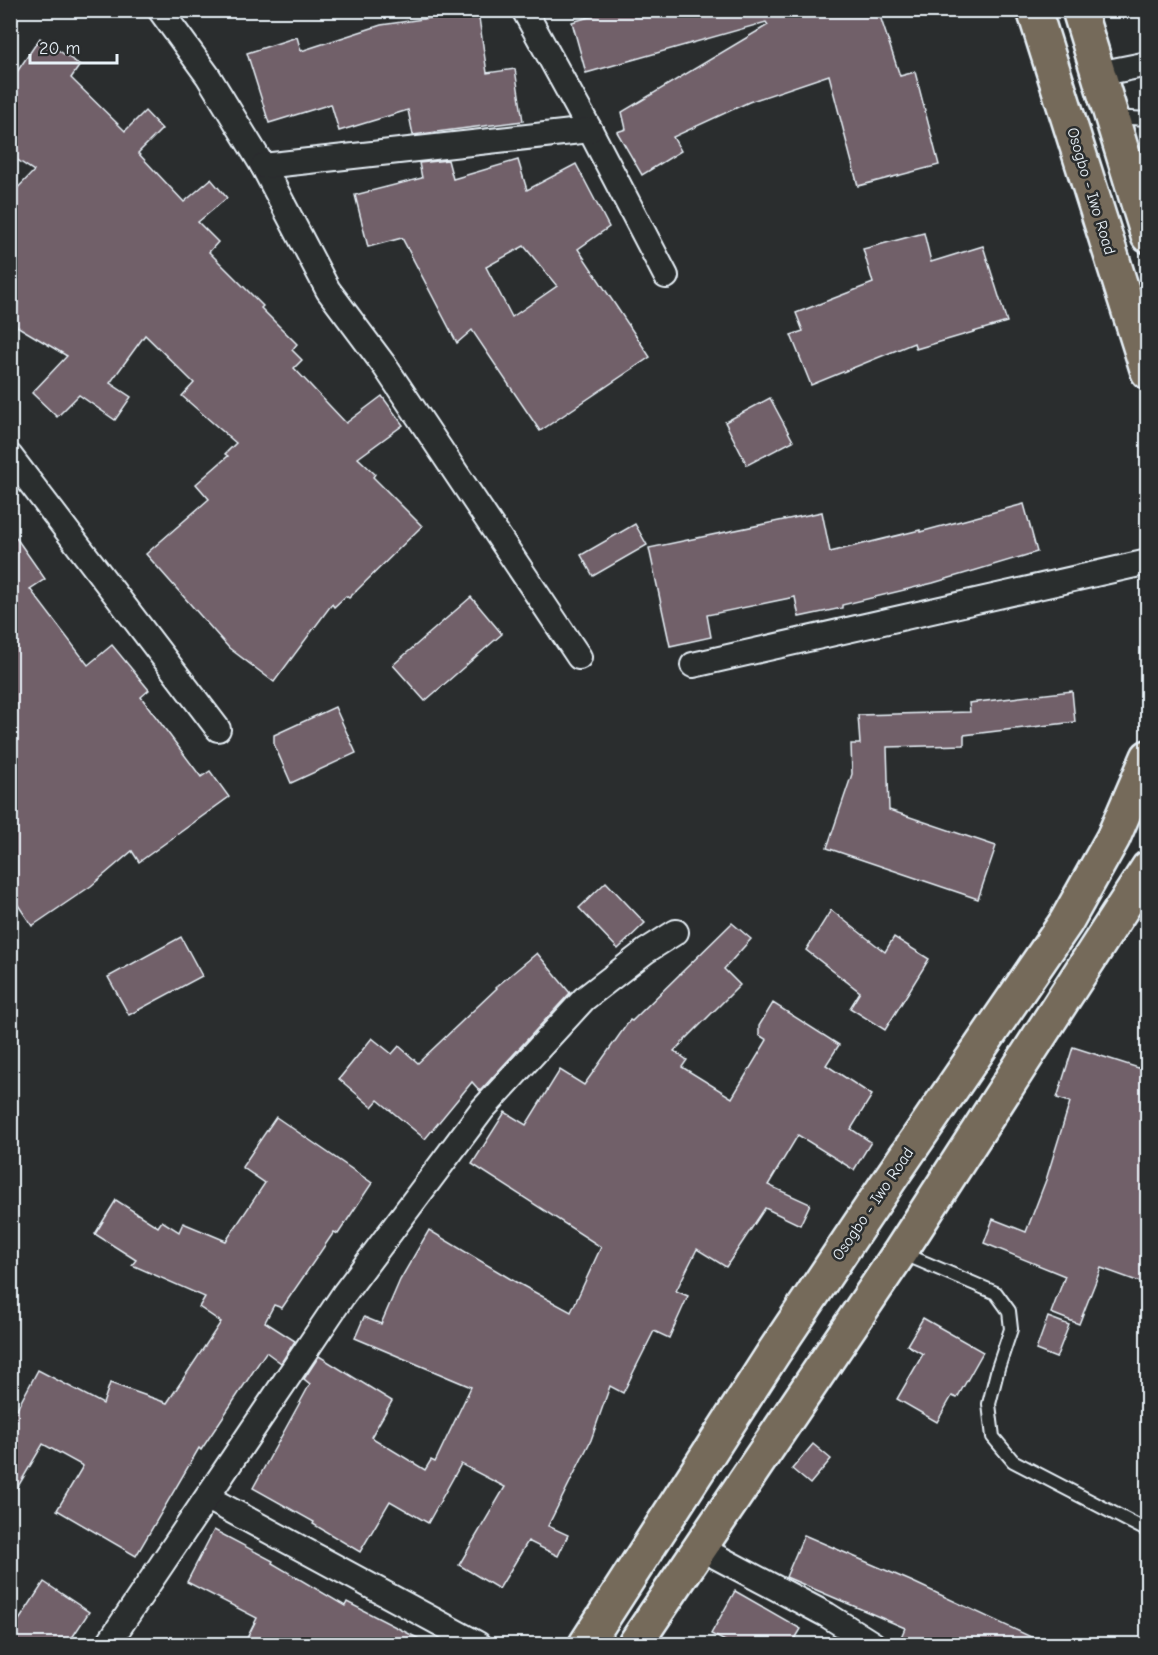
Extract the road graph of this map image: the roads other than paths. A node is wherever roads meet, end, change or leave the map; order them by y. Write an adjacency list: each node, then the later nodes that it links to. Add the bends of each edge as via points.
1 (160, 10): 10 (street, via 208,76)
2 (524, 10): 9 (street)
3 (1034, 10): 13 (main road, Osogbo - Iwo Road)
4 (1079, 10): 6 (main road)
5 (1148, 63): 6 (street)
6 (1098, 74): 7 (main road)
7 (1111, 117): 8 (lane); 11 (main road)
8 (1148, 119)
9 (590, 130): 10 (street); 12 (street)
10 (263, 166): 16 (street, via 328,290 384,365)
11 (1148, 236)
12 (666, 276)
13 (1148, 372)
14 (10, 456): 18 (street)
15 (1148, 562): 17 (street)
16 (579, 657)
17 (693, 665)
18 (218, 729)
19 (1148, 757): 28 (main road, Osogbo - Iwo Road, via 1113,838 1066,922 787,1333)
20 (1148, 868): 22 (main road)
21 (676, 932): 23 (street, via 584,999 482,1110 344,1294)
22 (900, 1252): 24 (lane, via 996,1293 1009,1311 1011,1329 989,1404 993,1437 1013,1461); 25 (main road)
23 (208, 1498): 26 (street); 27 (street)
24 (1148, 1531)
25 (700, 1548): 29 (main road); 30 (street, via 827,1615)
26 (108, 1644)
27 (478, 1644)
28 (586, 1644)
29 (636, 1644)
30 (873, 1644)

